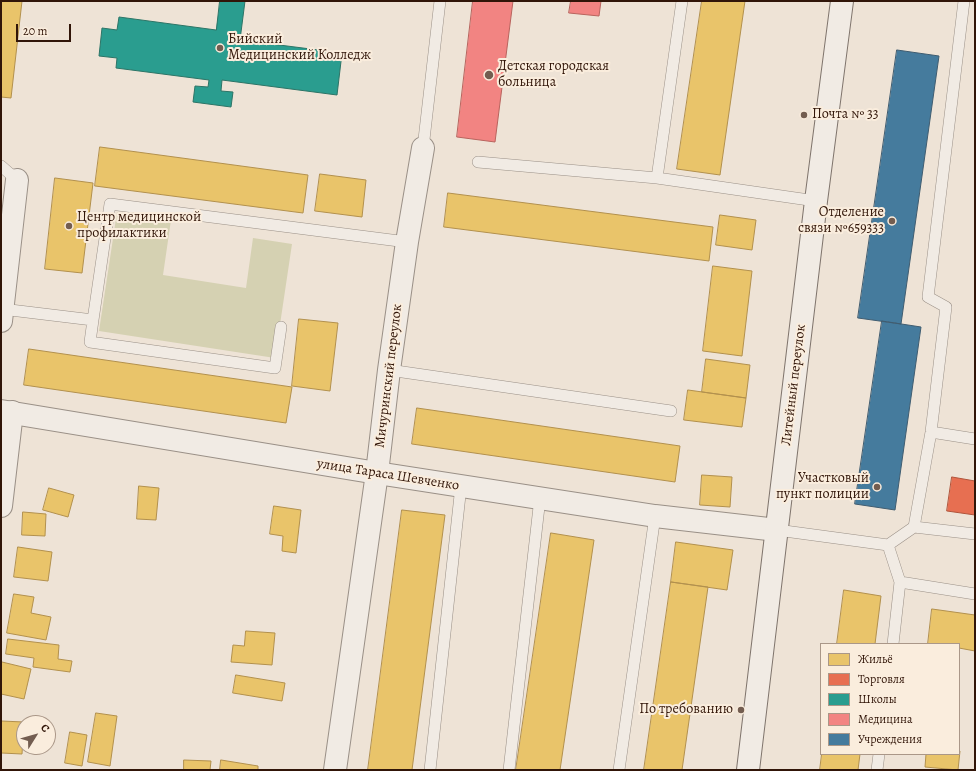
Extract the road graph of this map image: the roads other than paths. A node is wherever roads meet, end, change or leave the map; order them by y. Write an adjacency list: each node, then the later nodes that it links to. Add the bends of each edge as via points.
1 (440, 1): 5 (lane)
2 (682, 1): 8 (lane)
3 (842, 1): 9 (street, Литейный переулок)
4 (964, 1): 17 (lane, via 928,297 946,307)
5 (423, 148): 10 (street, Мичуринский переулок)
6 (478, 162): 8 (lane)
7 (9, 173): 11 (street)
8 (656, 178): 9 (lane)
9 (816, 201): 25 (street, Литейный переулок)
10 (407, 242): 12 (lane, via 110,204); 14 (street, Мичуринский переулок)
11 (2, 315): 12 (lane)
12 (93, 320): 13 (lane, via 90,342 275,368)
13 (282, 327)
14 (389, 370): 16 (lane); 19 (street, Мичуринский переулок)
15 (6, 411): 19 (street, улица Тараса Шевченко); 22 (street)
16 (671, 411)
17 (931, 432): 18 (lane); 24 (lane)
18 (975, 439)
19 (377, 473): 20 (street, улица Тараса Шевченко); 32 (street, Мичуринский переулок)
20 (461, 486): 21 (street, улица Тараса Шевченко); 33 (lane)
21 (540, 498): 23 (street, улица Тараса Шевченко); 34 (lane)
22 (1, 506)
23 (655, 516): 25 (street, улица Тараса Шевченко); 35 (lane)
24 (914, 526): 26 (lane); 27 (lane)
25 (777, 530): 27 (lane); 36 (street, Литейный переулок)
26 (975, 534)
27 (888, 545): 28 (lane)
28 (900, 582): 29 (lane); 30 (lane)
29 (975, 594)
30 (893, 643)
31 (879, 755): 37 (lane)
32 (335, 770)
33 (430, 770)
34 (509, 770)
35 (619, 770)
36 (748, 770)
37 (878, 770)

